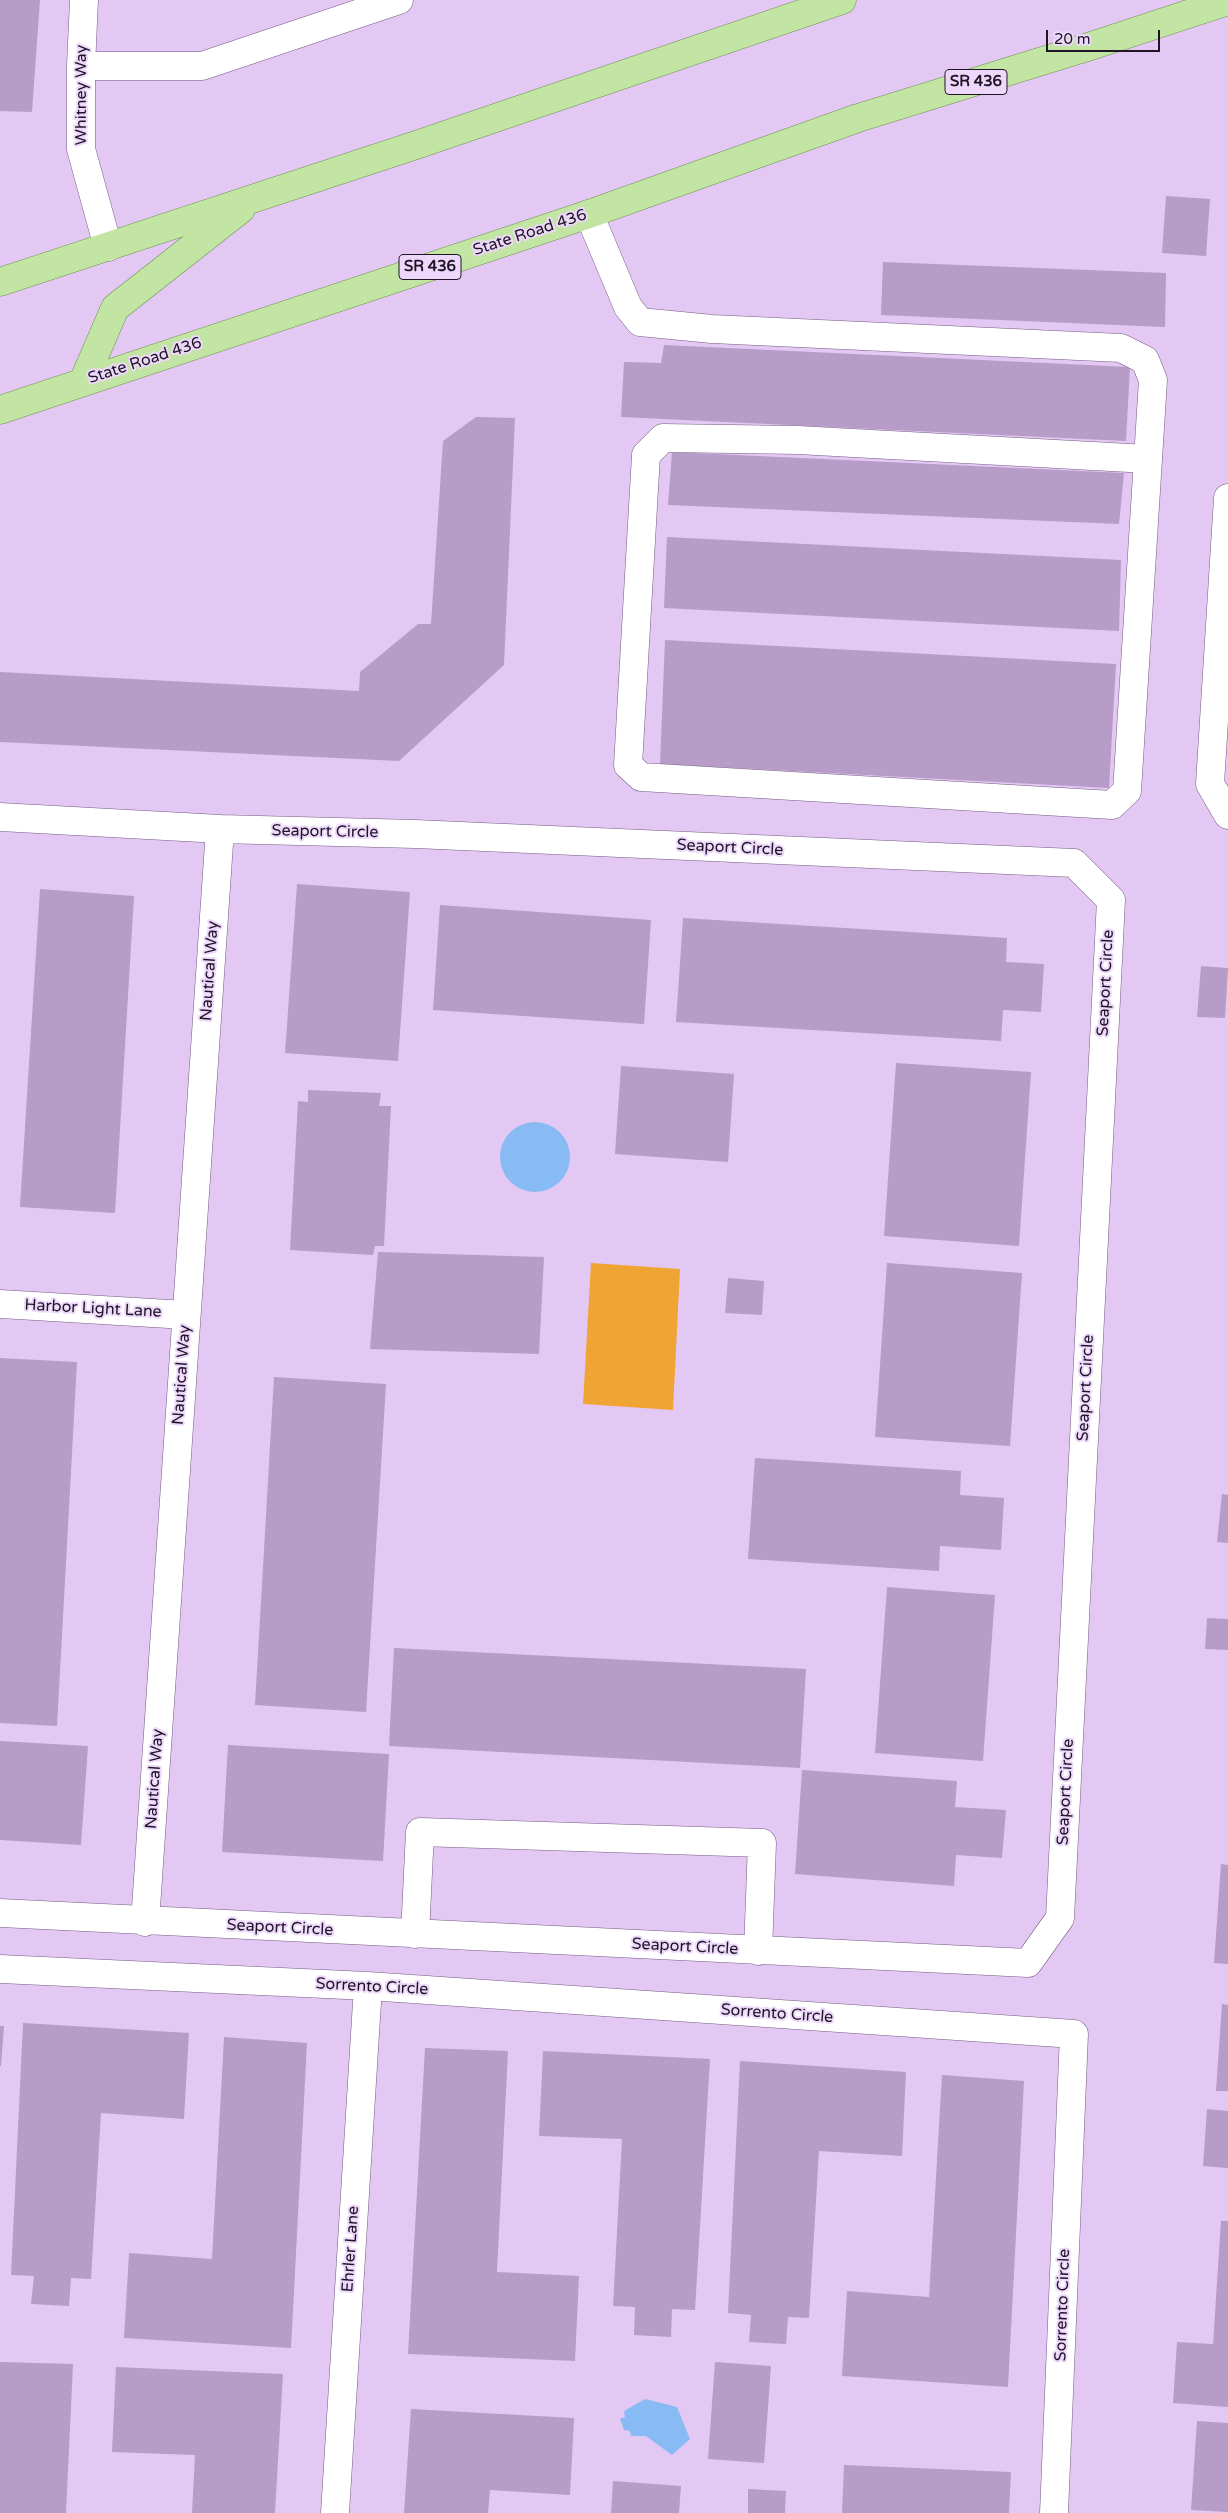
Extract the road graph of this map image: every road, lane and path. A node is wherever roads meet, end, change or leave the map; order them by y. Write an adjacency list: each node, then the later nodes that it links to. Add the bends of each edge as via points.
1 (84, 0): 7 (street, Whitney Way)
2 (399, 0): 7 (street, via 202,66)
3 (842, 0): 8 (main road)
4 (1167, 0): 6 (main road)
5 (1228, 1): 6 (main road, SR 436)
6 (1094, 45): 9 (main road, State Road 436 / SR 436, via 858,118)
7 (81, 66): 10 (street, Whitney Way, via 81,150)
8 (257, 196): 10 (main road); 12 (main road, via 114,308)
9 (589, 214): 12 (main road, State Road 436 / SR 436); 14 (street, via 628,308 640,322 712,329 1121,348 1145,360 1153,380)
10 (108, 246): 11 (main road)
11 (0, 282)
12 (83, 382): 13 (main road, State Road 436 / SR 436)
13 (0, 410)
14 (1148, 459): 14 (street, via 1127,791 1112,805 641,777 628,765 646,455 663,438 798,440)
15 (1228, 498): 16 (street, via 1210,784)
16 (1228, 815)
17 (0, 817): 18 (street, Seaport Circle)
18 (220, 829): 20 (street, Nautical Way); 24 (street, Seaport Circle, via 425,834 1074,863 1111,900 1060,1918 1028,1963)
19 (0, 1304): 20 (street, Harbor Light Lane)
20 (186, 1315): 22 (street, Nautical Way)
21 (0, 1913): 22 (street, Seaport Circle)
22 (145, 1922): 23 (street, Seaport Circle)
23 (415, 1934): 24 (street, Seaport Circle); 24 (street, via 420,1832 762,1843)
24 (758, 1950)
25 (0, 1969): 26 (street, Sorrento Circle)
26 (368, 1986): 27 (street, Ehrler Lane); 28 (street, Sorrento Circle, via 1074,2034)
27 (335, 2513)
28 (1054, 2513)

